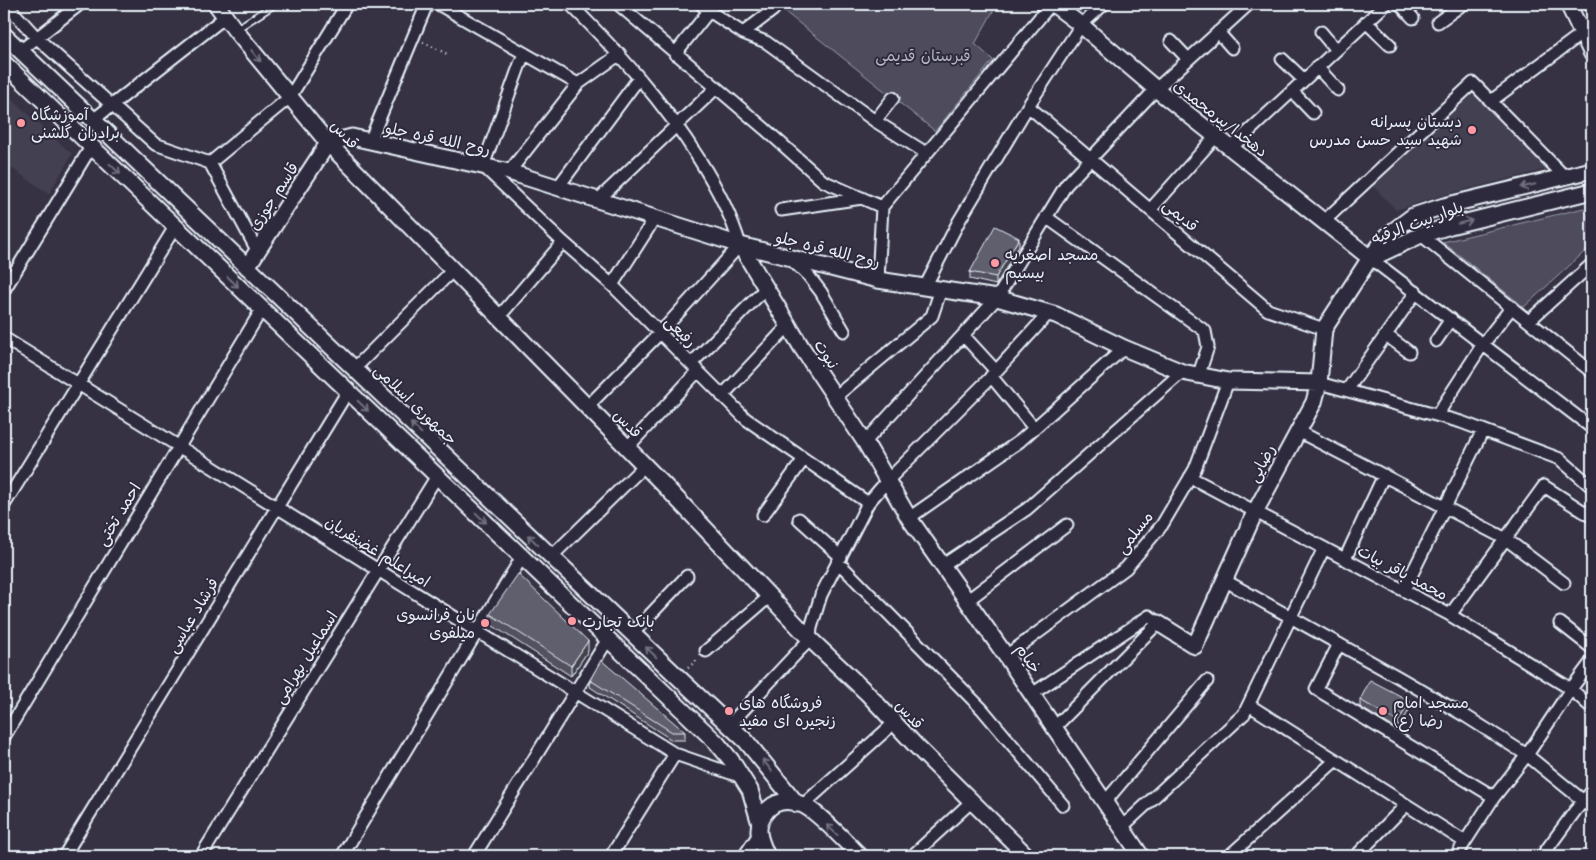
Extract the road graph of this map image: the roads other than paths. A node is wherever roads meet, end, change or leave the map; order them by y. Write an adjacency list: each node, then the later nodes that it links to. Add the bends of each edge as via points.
1 (6, 4): 30 (street)
2 (80, 4): 30 (street)
3 (216, 4): 19 (street, قدس)
4 (275, 4): 24 (lane)
5 (347, 4): 51 (street)
6 (427, 4): 61 (street)
7 (438, 4): 36 (street)
8 (570, 4): 37 (street)
9 (618, 4): 38 (street)
10 (1052, 4): 23 (street, دهخدا/پیرمحمدی); 65 (street)
11 (1104, 4): 23 (street)
12 (1249, 4): 27 (street)
13 (1386, 4): 21 (street)
14 (1400, 4): 20 (street)
15 (1463, 4): 22 (street)
16 (1568, 4): 25 (street)
17 (705, 7): 26 (street); 38 (street)
18 (773, 10): 26 (street)
19 (225, 17): 24 (street, قدس); 54 (street)
20 (1413, 18)
21 (1366, 22): 32 (street); 34 (street)
22 (1438, 22)
23 (1081, 25): 48 (street, دهخدا/پیرمحمدی); 55 (street)
24 (235, 30): 51 (street, قدس, one-way to 51)
25 (1588, 30): 39 (street); 53 (street)
26 (743, 32): 58 (street, via 766,42)
27 (1218, 32): 33 (street); 40 (street)
28 (1321, 32): 34 (street)
29 (4, 36): 35 (street, جمهوری اسلامی)
30 (37, 38): 35 (street); 54 (street)
31 (1171, 41): 40 (street)
32 (1390, 45)
33 (1232, 48)
34 (1336, 50): 43 (street)
35 (20, 51): 57 (street, جمهوری اسلامی)
36 (524, 53): 46 (street); 68 (street)
37 (620, 54): 44 (street); 46 (street)
38 (675, 54): 47 (street)
39 (1592, 54)
40 (1188, 59): 48 (street)
41 (1282, 59): 45 (street)
42 (4, 66): 63 (street)
43 (1318, 67): 45 (street); 49 (street)
44 (639, 78): 59 (street); 72 (street)
45 (1304, 80): 50 (street)
46 (578, 84): 70 (street)
47 (716, 88): 59 (street); 74 (street, via 823,182)
48 (1156, 89): 60 (street, دهخدا/پیرمحمدی); 66 (street)
49 (1338, 90)
50 (1292, 91): 56 (street); 64 (street)
51 (290, 97): 62 (street, قدس); 67 (street)
52 (893, 98): 58 (street)
53 (1491, 101): 71 (street); 81 (street, via 1473,83)
54 (112, 105): 57 (street); 67 (street, via 155,144)
55 (1028, 106): 66 (street, قدیمی); 94 (street, via 959,221)
56 (1313, 113)
57 (93, 120): 90 (street, جمهوری اسلامی)
58 (875, 121): 65 (street)
59 (678, 125): 75 (street); 85 (street, via 713,181 734,224)
60 (1216, 136): 64 (street, دهخدا/پیرمحمدی); 78 (street)
61 (370, 141): 62 (street, روح الله قره جلو, via 352,137); 68 (street, روح الله قره جلو)
62 (328, 143): 86 (street, قاسم جوزی); 91 (street, قدس)
63 (91, 147): 82 (street, one-way to 82); 96 (street)
64 (1231, 148): 81 (street, دهخدا/پیرمحمدی)
65 (926, 153): 76 (street)
66 (1090, 159): 78 (street, قدیمی); 79 (street, via 1066,185)
67 (210, 163): 86 (street)
68 (483, 166): 70 (street, روح الله قره جلو); 84 (street, رفیعی)
69 (1592, 170): 71 (street, بلوار بیت الرقیه)
70 (509, 172): 72 (street, روح الله قره جلو)
71 (1565, 177): 88 (street, بلوار بیت الرقیه, one-way to 88, via 1413,216 1388,234)
72 (558, 187): 75 (street, روح الله قره جلو)
73 (1592, 191): 83 (street, بلوار بیت الرقیه, one-way to 73)
74 (862, 198): 76 (street); 77 (street)
75 (598, 200): 80 (street, روح الله قره جلو)
76 (882, 207): 92 (street)
77 (781, 210)
78 (1150, 210): 107 (street, قدیمی, via 1268,310)
79 (1046, 217): 99 (street); 122 (street, via 1205,331 1208,347)
80 (655, 218): 85 (street, روح الله قره جلو); 93 (street)
81 (1324, 221): 88 (street, دهخدا/پیرمحمدی)
82 (175, 227): 101 (street, one-way to 101); 125 (street)
83 (1422, 235): 88 (street, بلوار بیت الرقیه); 100 (street)
84 (563, 242): 93 (street, رفیعی); 103 (street)
85 (740, 245): 87 (street, روح الله قره جلو); 95 (street, نبوت); 109 (street)
86 (258, 252): 90 (street, قاسم جوزی)
87 (787, 257): 92 (street, روح الله قره جلو); 108 (street, via 808,275)
88 (1370, 258): 98 (street); 107 (street, رضایی)
89 (1592, 264): 105 (street)
90 (247, 267): 118 (street, جمهوری اسلامی)
91 (453, 270): 103 (street, قدس); 118 (street)
92 (878, 280): 94 (street, روح الله قره جلو)
93 (612, 285): 109 (street, رفیعی)
94 (925, 287): 97 (street, روح الله قره جلو)
95 (766, 288): 106 (street, نبوت); 117 (street)
96 (4, 290)
97 (941, 290): 99 (street, روح الله قره جلو); 129 (street, via 932,316)
98 (1416, 292): 104 (street); 111 (street)
99 (997, 298): 102 (street, روح الله قره جلو); 110 (street)
100 (1512, 307): 105 (street); 114 (street)
101 (262, 310): 127 (street); 137 (street, احمد تختی)
102 (1049, 313): 115 (street, روح الله قره جلو); 121 (street)
103 (499, 317): 130 (street, قدس)
104 (1451, 319): 113 (street); 114 (street)
105 (1529, 321): 120 (street)
106 (789, 325): 128 (street); 129 (street, نبوت)
107 (1324, 328): 124 (street, رضایی)
108 (844, 331)
109 (660, 333): 117 (street, رفیعی); 130 (street)
110 (963, 335): 121 (street); 136 (street)
111 (1386, 335): 116 (street); 126 (street)
112 (4, 338): 125 (street, امیراعلم غضنفریان)
113 (1436, 341)
114 (1483, 344): 131 (street); 133 (street)
115 (1124, 348): 119 (street, روح الله قره جلو); 132 (street)
116 (1409, 352)
117 (694, 368): 128 (street, رفیعی); 138 (street)
118 (354, 369): 159 (street, جمهوری اسلامی, one-way to 118)
119 (1182, 372): 122 (street, روح الله قره جلو); 162 (street, via 1026,510)
120 (1592, 372)
121 (994, 374): 132 (street); 144 (street)
122 (1199, 374): 123 (street, روح الله قره جلو)
123 (1228, 381): 124 (street, روح الله قره جلو); 143 (street, مسلمی, via 1196,469)
124 (1319, 383): 126 (street); 135 (street, رضایی, via 1314,402)
125 (78, 384): 137 (street, امیراعلم غضنفریان); 147 (street)
126 (1347, 390): 131 (street)
127 (348, 391): 142 (street, one-way to 142); 149 (street, فرشاد عباسی)
128 (722, 396): 139 (street, رفیعی, via 746,419)
129 (835, 397): 136 (street, نبوت)
130 (587, 407): 138 (street, قدس)
131 (1437, 415): 134 (street)
132 (1034, 428): 153 (street)
133 (1592, 428)
134 (1483, 430): 145 (street, via 1560,459); 148 (street)
135 (1298, 431): 141 (street); 150 (street, رضایی)
136 (865, 442): 144 (street, نبوت)
137 (178, 446): 149 (street, امیراعلم غضنفریان); 192 (street, احمد تختی)
138 (627, 448): 140 (street, قدس)
139 (804, 459): 146 (street, رفیعی); 151 (street)
140 (645, 465): 159 (street); 168 (street, قدس)
141 (1384, 475): 148 (street); 161 (street)
142 (437, 476): 158 (street, one-way to 158); 163 (street, اسماعیل بهرامی)
143 (1190, 477): 150 (street, محمد باقر بیات); 181 (street, مسلمی, via 1162,525 1126,568)
144 (887, 480): 146 (street); 153 (street, خیام)
145 (1592, 487)
146 (868, 503): 160 (street)
147 (4, 505)
148 (1445, 507): 156 (street); 167 (street)
149 (277, 508): 163 (street, امیراعلم غضنفریان); 208 (street, فرشاد عباسی)
150 (1255, 512): 157 (street, محمد باقر بیات); 165 (street, رضایی)
151 (763, 514)
152 (1592, 517): 156 (street, via 1544,486)
153 (909, 518): 162 (street, خیام)
154 (799, 520): 160 (street)
155 (1067, 525): 169 (street)
156 (1506, 539): 166 (street); 170 (street)
157 (1324, 548): 161 (street, محمد باقر بیات); 171 (street)
158 (522, 557): 174 (street); 176 (street)
159 (551, 557): 175 (street, جمهوری اسلامی)
160 (840, 559): 177 (street, via 821,595); 202 (street, via 982,709)
161 (1345, 559): 167 (street, محمد باقر بیات)
162 (943, 564): 169 (street, خیام)
163 (378, 570): 174 (street, امیراعلم غضنفریان); 209 (street, اسماعیل بهرامی)
164 (687, 576): 175 (street)
165 (1224, 580): 171 (street); 172 (street, رضایی, via 1194,646)
166 (1564, 583)
167 (1404, 590): 170 (street, محمد باقر بیات)
168 (770, 596): 177 (street, قدس); 180 (street)
169 (968, 600): 181 (street, خیام)
170 (1450, 615): 184 (street, محمد باقر بیات)
171 (1291, 617): 178 (street); 187 (street)
172 (1158, 623): 186 (street, via 1150,616); 191 (street)
173 (1560, 623): 179 (street)
174 (476, 631): 185 (street, امیراعلم غضنفریان); 210 (street)
175 (632, 634): 190 (street, جمهوری اسلامی, one-way to 175)
176 (608, 639): 185 (street); 196 (street, via 717,743)
177 (810, 639): 189 (street, قدس, via 867,692); 190 (street)
178 (1339, 644): 194 (street); 198 (street, via 1316,689)
179 (1592, 648)
180 (706, 651)
181 (1006, 656): 186 (street, خیام)
182 (1592, 661): 184 (street)
183 (1207, 681): 200 (street)
184 (1571, 689): 188 (street, محمد باقر بیات); 194 (street)
185 (576, 692): 193 (street, امیراعلم غضنفریان); 211 (street)
186 (1032, 694): 191 (street, خیام)
187 (1249, 705): 195 (street); 205 (street, via 1244,714)
188 (1592, 708)
189 (894, 723): 199 (street, قدس); 201 (street)
190 (730, 724): 201 (street, جمهوری اسلامی, one-way to 190)
191 (1055, 727): 200 (street, خیام)
192 (4, 737)
193 (675, 754): 196 (street, امیراعلم غضنفریان); 212 (street)
194 (1527, 755): 198 (street); 204 (street)
195 (1336, 760): 203 (street); 220 (street)
196 (742, 777): 206 (street, via 750,790)
197 (1592, 791): 204 (street)
198 (1494, 797): 207 (street)
199 (971, 802): 217 (street); 218 (street, قدس)
200 (1105, 802): 205 (street, خیام)
201 (800, 804): 206 (street, via 788,801 770,806); 216 (street, جمهوری اسلامی, one-way to 201)
202 (1063, 805)
203 (1406, 805): 207 (street); 221 (street)
204 (1588, 805): 223 (street, via 1575,811)
205 (1122, 827): 219 (street, خیام)
206 (758, 830): 213 (street); 214 (street); 215 (street)
207 (1465, 842): 222 (street)
208 (64, 856)
209 (201, 856)
210 (342, 856)
211 (474, 856)
212 (611, 856)
213 (744, 856)
214 (754, 856)
215 (767, 856)
216 (860, 856)
217 (912, 856)
218 (1027, 856)
219 (1142, 856)
220 (1229, 856)
221 (1356, 856)
222 (1456, 856)
223 (1542, 856)

